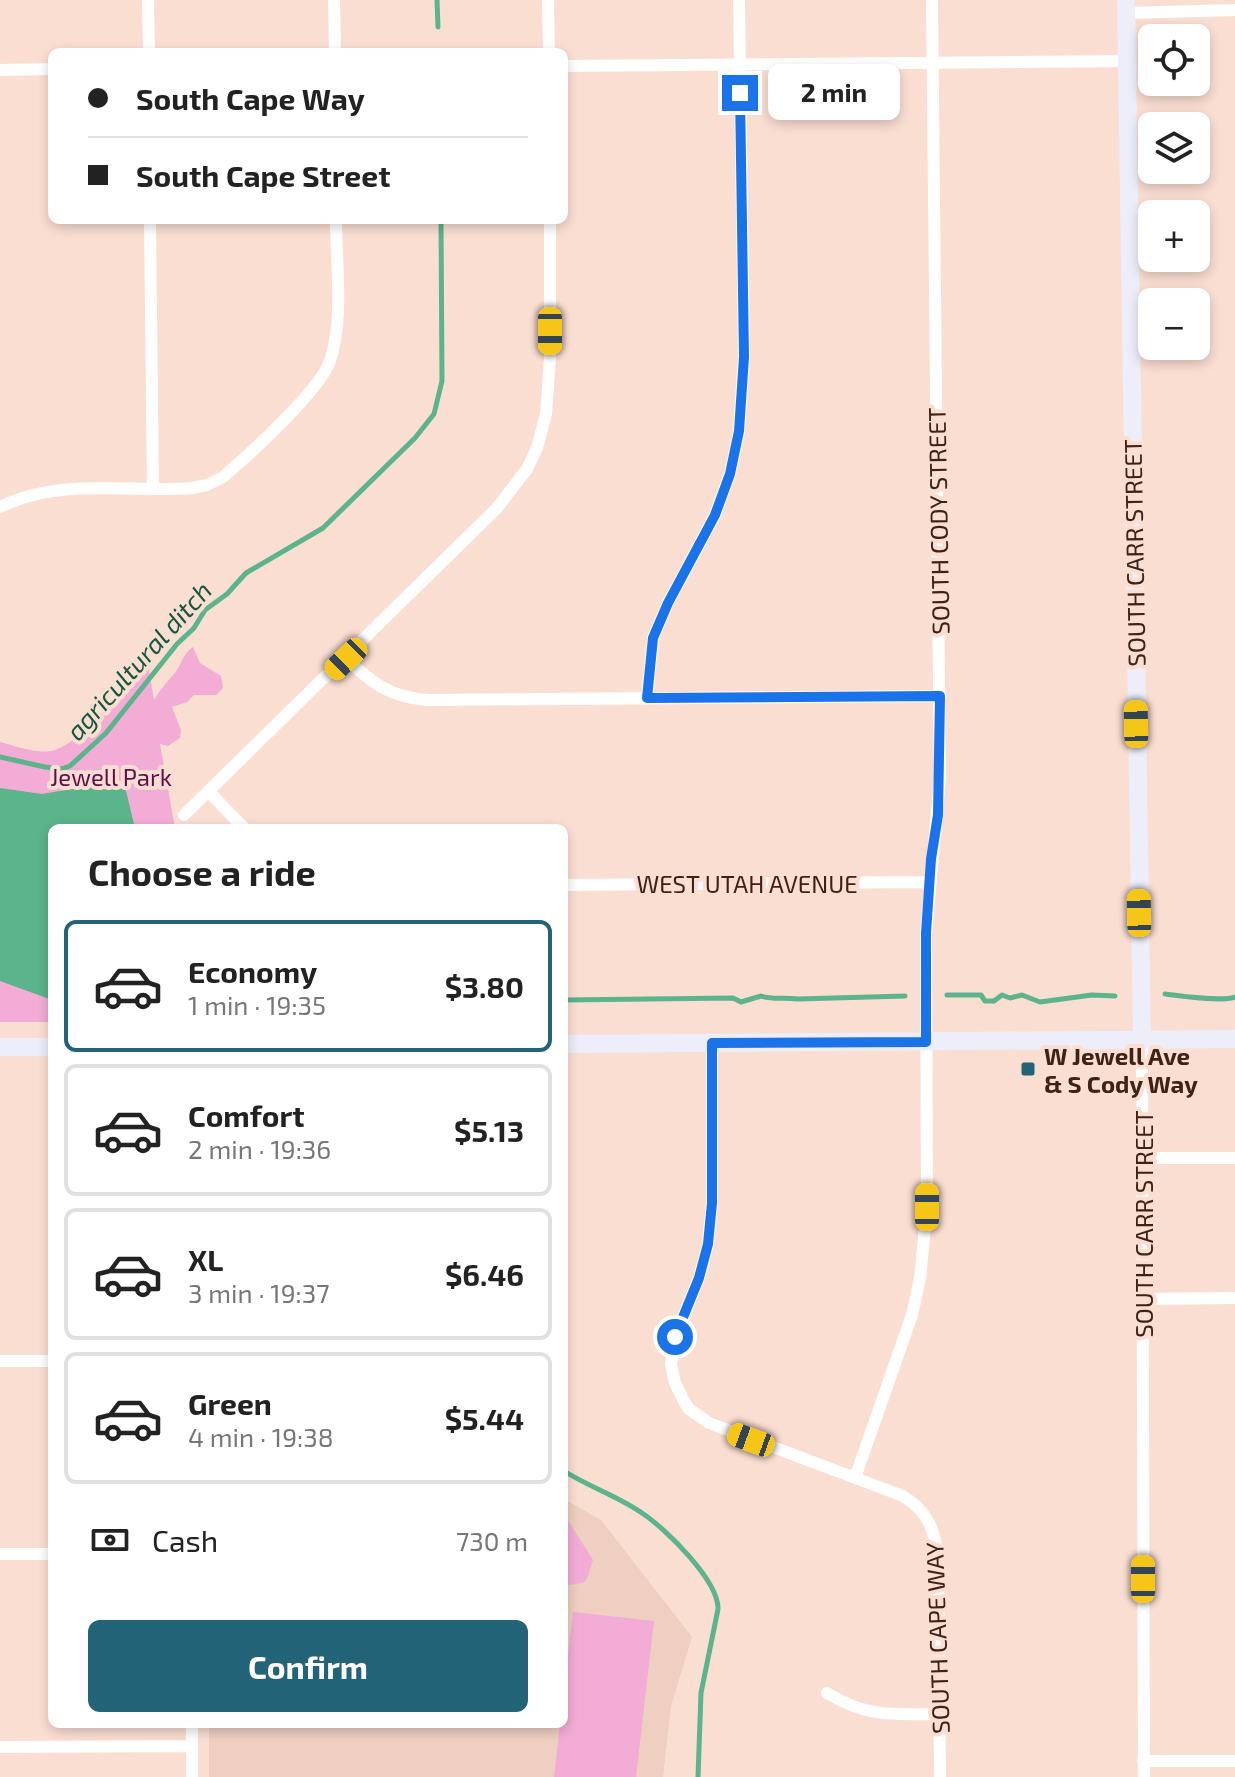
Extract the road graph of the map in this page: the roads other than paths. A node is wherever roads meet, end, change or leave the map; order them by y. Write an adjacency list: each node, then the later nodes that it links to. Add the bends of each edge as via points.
1 (148, 0): 8 (street)
2 (334, 0): 9 (street)
3 (548, 0): 10 (street)
4 (739, 0): 13 (street)
5 (932, 0): 12 (street, SOUTH CODY STREET)
6 (1126, 6): 7 (street); 11 (street, SOUTH CARR STREET)
7 (1235, 10)
8 (149, 48)
9 (335, 48)
10 (549, 48)
11 (1126, 61): 12 (street); 31 (street, SOUTH CARR STREET)
12 (933, 63): 13 (street); 23 (street, SOUTH CODY STREET)
13 (740, 64): 14 (street); 24 (street, via 744,357 739,431 715,515 653,638)
14 (568, 66)
15 (48, 69): 16 (street)
16 (0, 70)
17 (150, 224): 20 (street)
18 (336, 224): 20 (street, via 335,341 318,383 223,477 198,487)
19 (550, 224): 22 (street, via 549,385 537,448 518,484 497,508)
20 (153, 489): 21 (street, via 49,491)
21 (0, 507)
22 (346, 659): 24 (street, via 381,688 414,699); 25 (street)
23 (940, 696): 24 (street); 28 (street, SOUTH CODY STREET, via 938,815)
24 (647, 698)
25 (209, 792): 26 (street); 27 (street)
26 (184, 815)
27 (240, 824)
28 (929, 882): 29 (street, WEST UTAH AVENUE); 32 (street, SOUTH CODY STREET)
29 (568, 885)
30 (1235, 1039): 31 (street)
31 (1142, 1040): 32 (street); 37 (street, SOUTH CARR STREET)
32 (926, 1042): 33 (street); 43 (street, SOUTH CODY STREET, via 927,1207 920,1279)
33 (712, 1043): 34 (street); 43 (street, SOUTH CAPE WAY, via 711,1224 699,1278 673,1347 675,1383 689,1409 709,1423)
34 (568, 1044)
35 (0, 1047): 36 (street)
36 (48, 1047)
37 (1142, 1158): 38 (street); 40 (street, SOUTH CARR STREET)
38 (1235, 1158)
39 (1235, 1298): 40 (street)
40 (1142, 1299): 51 (street, SOUTH CARR STREET)
41 (0, 1361): 42 (street)
42 (48, 1361)
43 (855, 1478): 47 (street, SOUTH CAPE WAY, via 913,1502 933,1529)
44 (0, 1554): 45 (street)
45 (48, 1554)
46 (827, 1693): 47 (street, via 873,1713)
47 (939, 1714): 54 (street, SOUTH CAPE WAY)
48 (192, 1728): 49 (street)
49 (192, 1746): 50 (street); 53 (street)
50 (0, 1747)
51 (1143, 1761): 52 (street); 55 (street, SOUTH CARR STREET)
52 (1235, 1761)
53 (192, 1777)
54 (940, 1777)
55 (1144, 1777)

